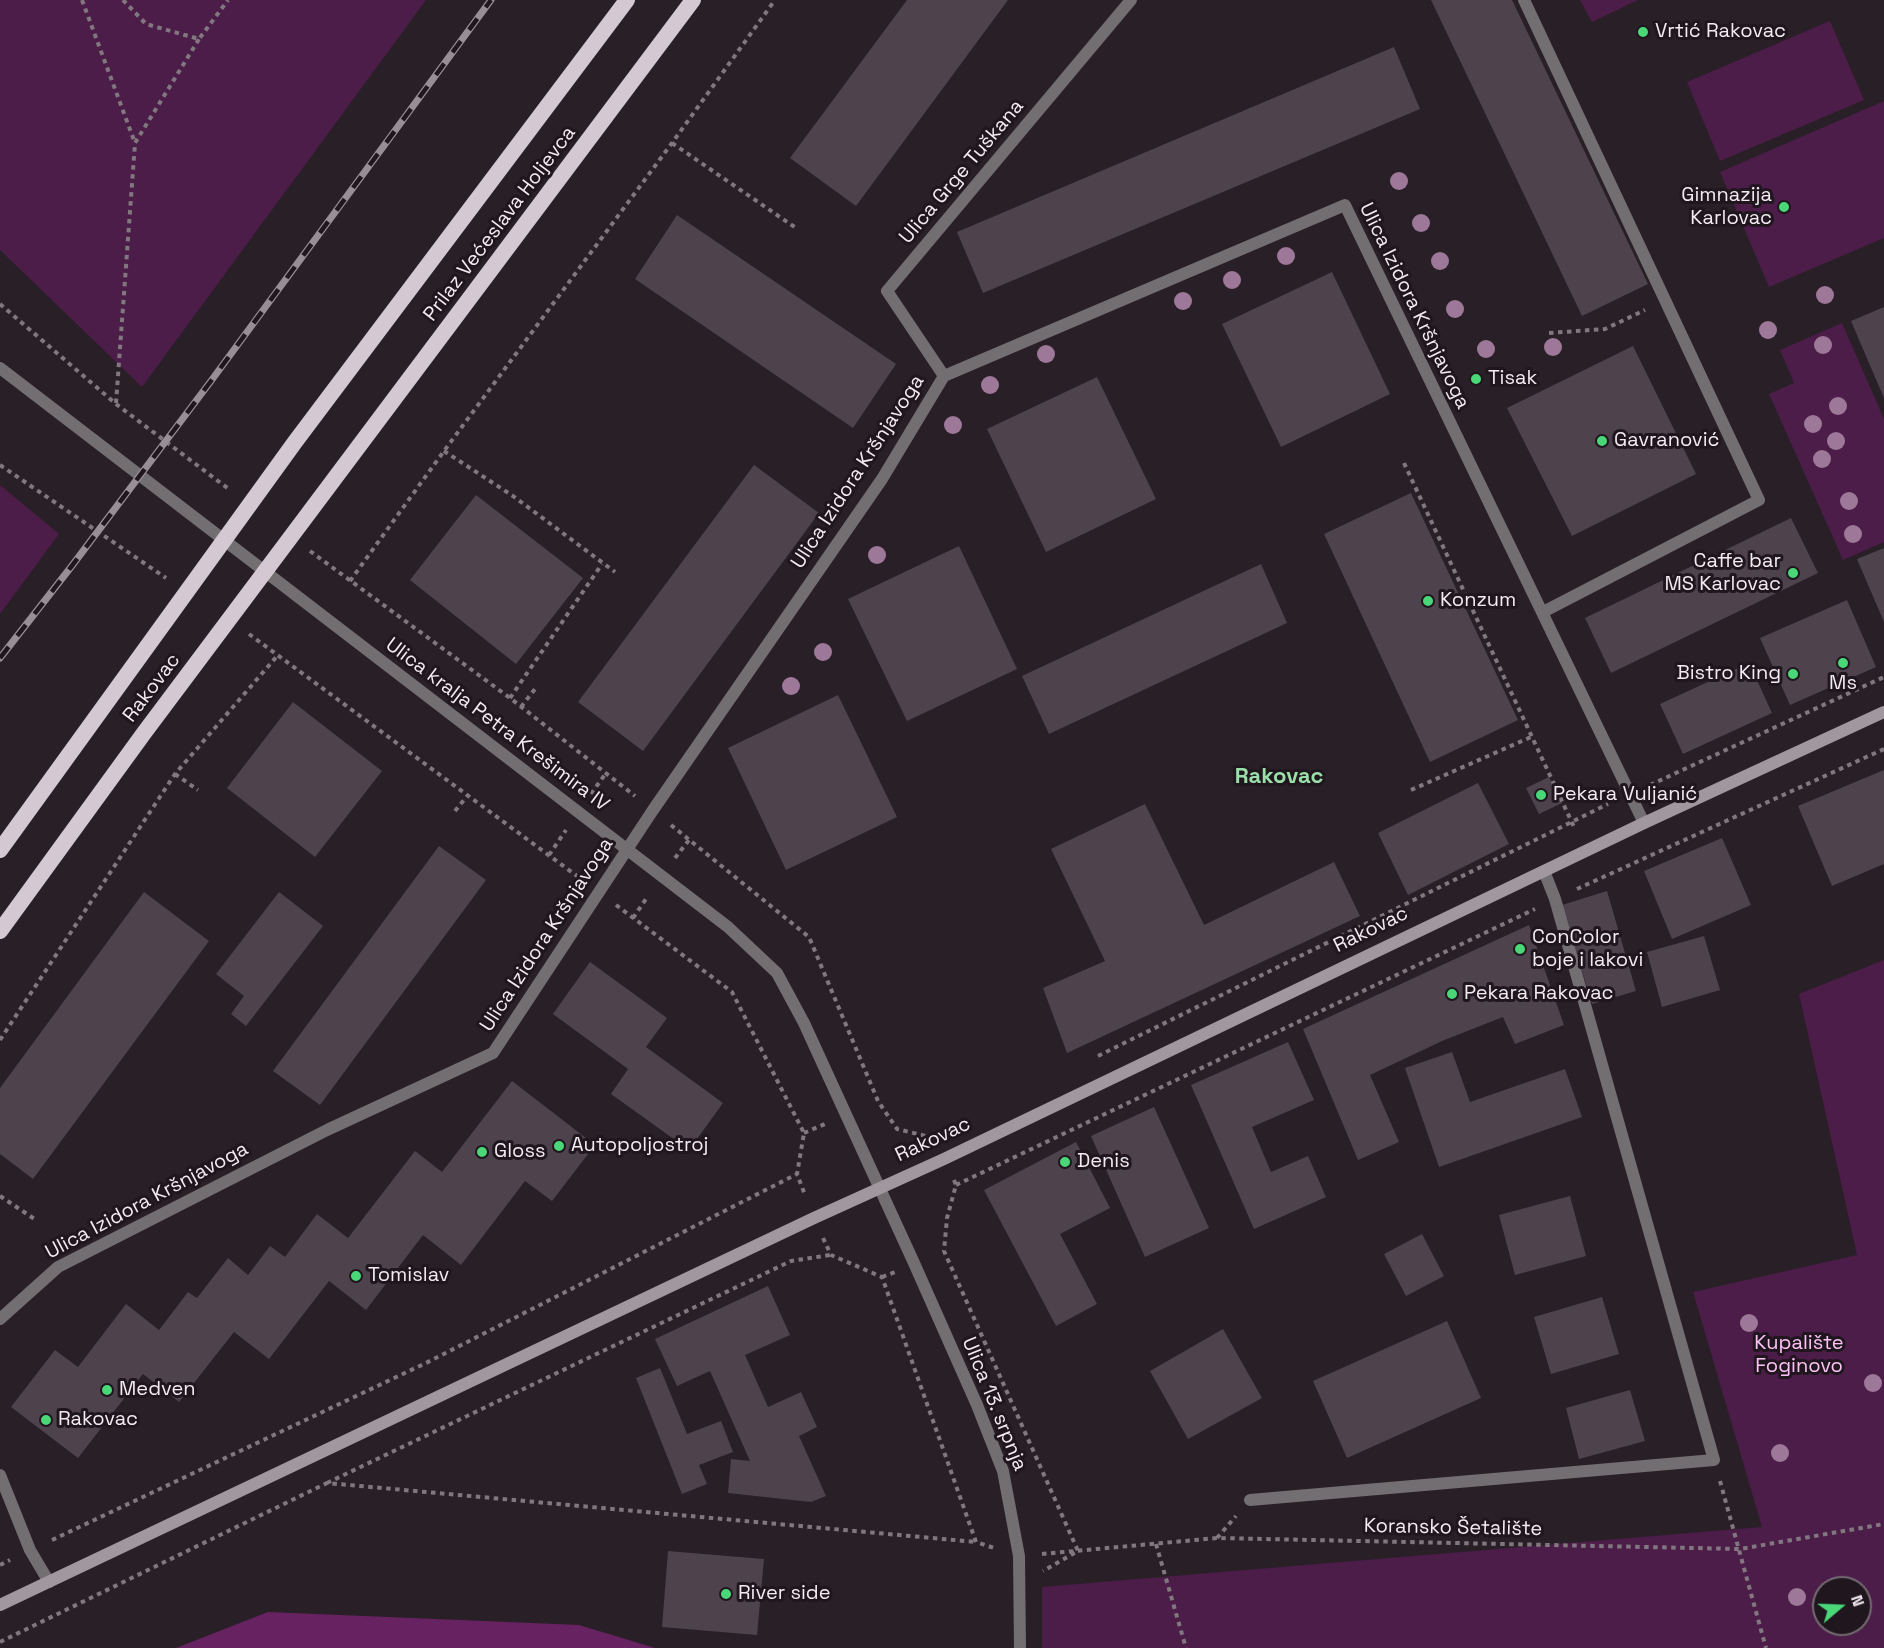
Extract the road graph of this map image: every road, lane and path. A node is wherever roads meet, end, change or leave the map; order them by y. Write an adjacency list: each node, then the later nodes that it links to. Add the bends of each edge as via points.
1 (82, 0): 10 (path)
2 (123, 0): 9 (path, via 146,24)
3 (228, 0): 9 (path)
4 (627, 0): 19 (highway, Prilaz Većeslava Holjevca)
5 (693, 0): 22 (highway, Prilaz Većeslava Holjevca)
6 (774, 0): 11 (path)
7 (1131, 0): 17 (street, Ulica Grge Tuškana, via 887,291)
8 (1524, 0): 13 (street)
9 (199, 39): 10 (path)
10 (135, 143): 18 (path)
11 (672, 143): 12 (path); 20 (path)
12 (796, 228)
13 (1664, 300): 15 (path, via 1605,329); 27 (street, via 1760,500)
14 (0, 304): 18 (path)
15 (1549, 333)
16 (0, 368): 44 (street, Ulica kralja Petra Krešimira IV)
17 (944, 376): 27 (street, Ulica Izidora Kršnjavoga, via 1345,205); 44 (street, Ulica Izidora Kršnjavoga, via 882,478)
18 (116, 404): 23 (path)
19 (295, 442): 45 (highway, Rakovac)
20 (444, 451): 24 (path, via 350,582); 25 (path, via 513,495)
21 (1404, 463): 34 (path)
22 (340, 472): 50 (highway, Rakovac)
23 (238, 496)
24 (303, 546)
25 (602, 564): 26 (path); 31 (path)
26 (615, 572)
27 (1544, 612): 39 (street, Ulica Izidora Kršnjavoga)
28 (279, 654): 36 (path)
29 (1884, 677): 39 (path)
30 (535, 689): 32 (path)
31 (510, 698)
32 (520, 706)
33 (1884, 712): 43 (main road, Rakovac)
34 (1532, 737): 38 (path); 42 (path)
35 (1884, 749): 48 (path)
36 (175, 774): 37 (path); 51 (path)
37 (198, 790)
38 (1411, 790)
39 (1631, 794): 42 (path); 43 (street, Ulica Izidora Kršnjavoga)
40 (468, 795): 41 (path)
41 (455, 811)
42 (1572, 821): 46 (path); 52 (path)
43 (1644, 823): 46 (main road, Rakovac)
44 (627, 849): 55 (street, Ulica kralja Petra Krešimira IV, via 728,927 777,973); 59 (street, Ulica Izidora Kršnjavoga, via 494,1053 327,1130 58,1267)
45 (0, 850)
46 (1585, 851): 47 (main road, Rakovac); 48 (path)
47 (1544, 871): 49 (street); 55 (main road, Rakovac)
48 (1595, 880): 49 (path)
49 (1555, 899): 54 (path); 60 (street)
50 (0, 931)
51 (0, 1040)
52 (1094, 1058)
53 (797, 1174): 67 (path, via 426,1363)
54 (956, 1185)
55 (880, 1188): 70 (street, Ulica 13. srpnja, via 1003,1471); 72 (main road, Rakovac)
56 (0, 1196): 57 (path)
57 (36, 1220)
58 (831, 1255): 62 (path, via 791,1261)
59 (0, 1319)
60 (1714, 1460): 63 (street); 68 (path)
61 (0, 1475): 67 (street)
62 (327, 1483): 65 (path); 75 (path)
63 (1250, 1500)
64 (1884, 1524): 68 (path, Koransko Šetalište)
65 (976, 1542)
66 (1156, 1544): 68 (path, Koransko Šetalište, via 1216,1539); 69 (path, Koransko Šetalište); 77 (path)
67 (30, 1550): 71 (path); 72 (street)
68 (1740, 1550): 78 (path)
69 (1078, 1551): 70 (path, Koransko Šetalište); 73 (path)
70 (1019, 1556): 73 (street, Ulica 13. srpnja)
71 (0, 1565)
72 (49, 1582): 74 (main road, Rakovac)
73 (1020, 1584): 76 (street, Ulica 13. srpnja)
74 (0, 1605)
75 (0, 1642)
76 (1020, 1648)
77 (1186, 1648)
78 (1766, 1648)

